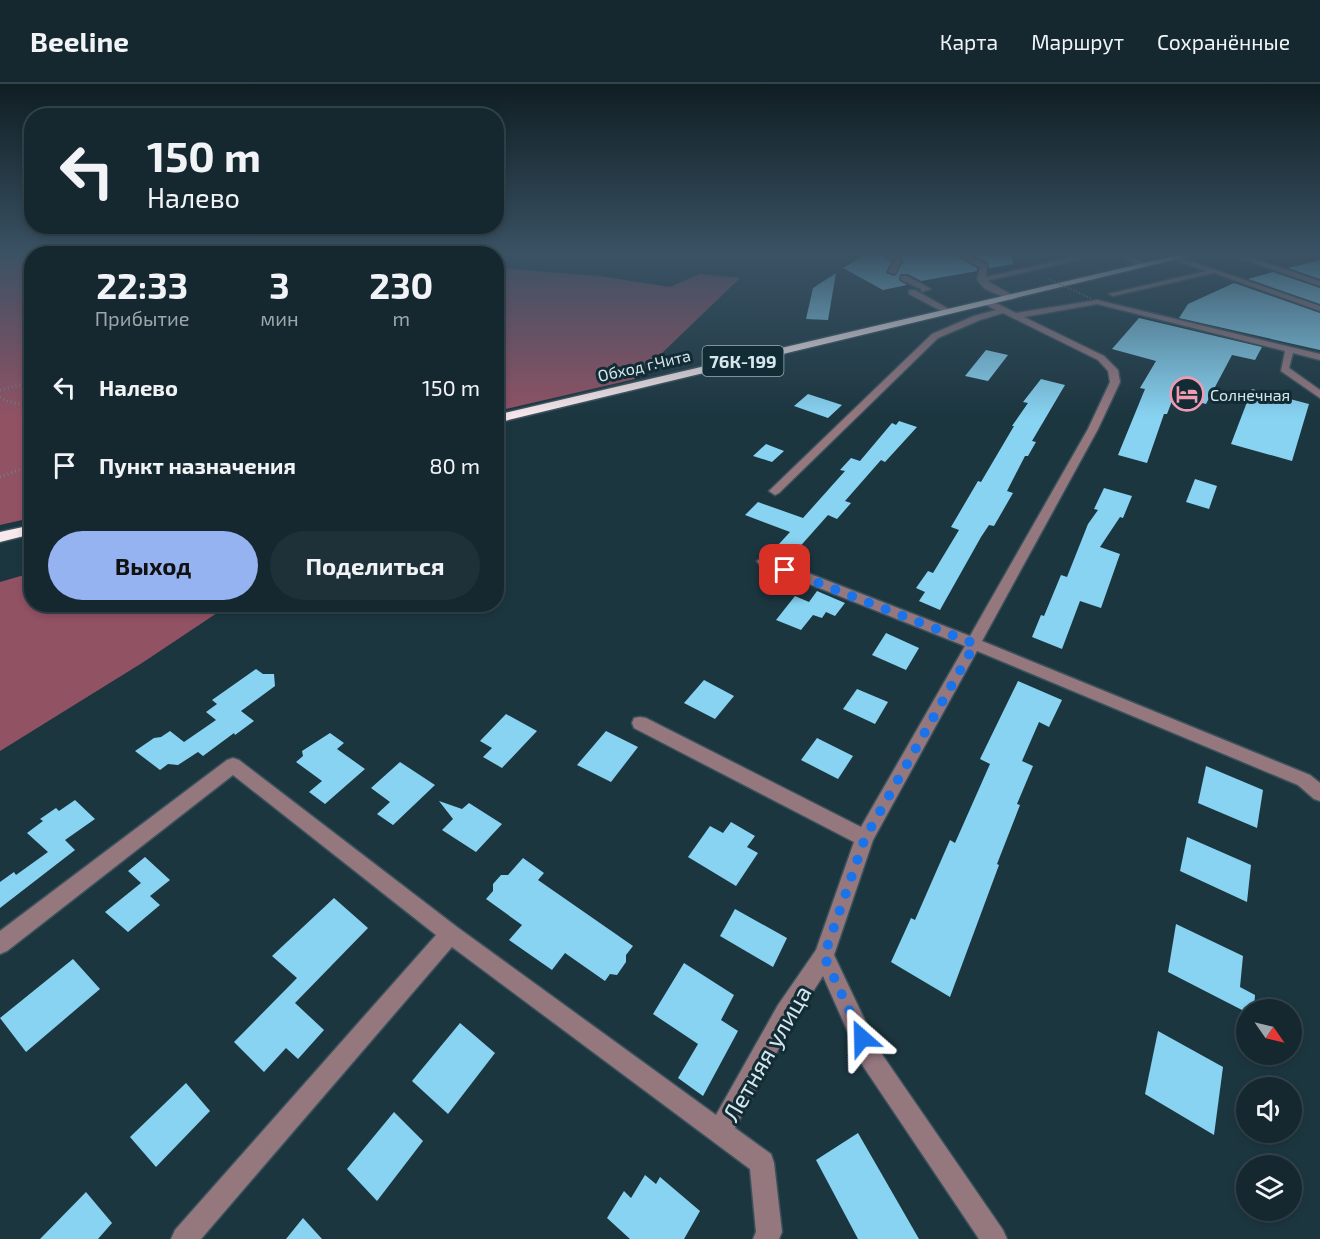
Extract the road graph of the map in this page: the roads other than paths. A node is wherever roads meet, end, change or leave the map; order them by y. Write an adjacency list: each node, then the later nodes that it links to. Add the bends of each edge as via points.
1 (946, 310): 8 (street)
2 (959, 310): 8 (highway, Обход г.Чита / 76К-199)
3 (1004, 310): 13 (street, via 935,336)
4 (1013, 310): 17 (street, Летняя улица, via 1101,358 1113,370 1115,382)
5 (1018, 310): 6 (street, via 1035,314)
6 (1056, 310)
7 (1129, 310): 9 (street)
8 (950, 312): 12 (highway, Обход г.Чита / 76К-199)
9 (1290, 349): 10 (street); 11 (street, via 1284,369)
10 (1320, 357)
11 (1320, 395)
12 (504, 417)
13 (776, 491)
14 (24, 531): 15 (highway)
15 (0, 537)
16 (764, 561): 17 (street)
17 (975, 644): 19 (street, via 1304,780); 20 (street, Летняя улица)
18 (640, 723): 20 (street)
19 (1320, 794)
20 (865, 838): 23 (street, Летняя улица)
21 (450, 934): 22 (street, via 233,765); 24 (street); 25 (street)
22 (0, 944)
23 (824, 956): 24 (street, Летняя улица, via 786,1013); 27 (street, via 871,1058)
24 (720, 1132): 26 (street, Летняя улица, via 762,1163 769,1232)
25 (184, 1239)
26 (766, 1239)
27 (994, 1239)

